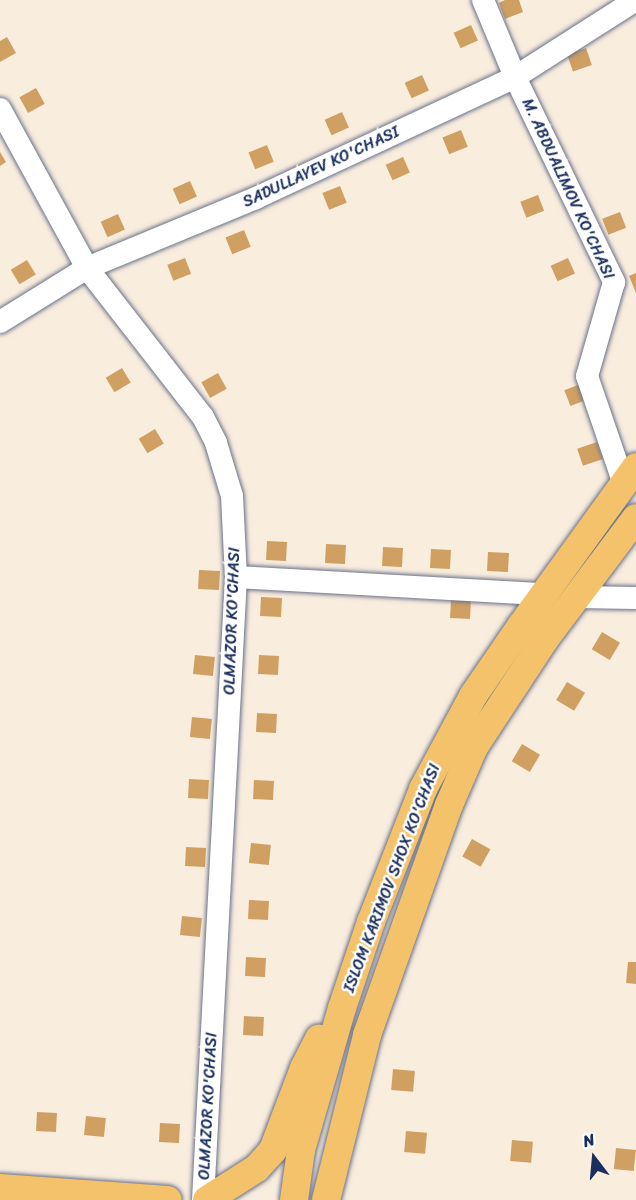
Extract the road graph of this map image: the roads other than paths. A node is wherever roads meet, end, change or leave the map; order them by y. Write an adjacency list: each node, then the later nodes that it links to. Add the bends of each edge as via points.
1 (483, 0): 3 (street, M. ABDUALIMOV KO'CHASI)
2 (636, 0): 3 (street, SADULLAYEV KO'CHASI)
3 (515, 77): 5 (street, SADULLAYEV KO'CHASI, via 256,198); 7 (street, M. ABDUALIMOV KO'CHASI, via 614,282 587,376)
4 (0, 109): 5 (street, OLMAZOR KO'CHASI)
5 (87, 268): 6 (street, SADULLAYEV KO'CHASI); 9 (street, OLMAZOR KO'CHASI, via 203,417 216,443 232,496)
6 (0, 322)
7 (630, 476): 10 (main road, ISLOM KARIMOV SHOX KO'CHASI)
8 (636, 518): 11 (main road, ISLOM KARIMOV SHOX KO'CHASI)
9 (236, 577): 10 (street); 16 (street, OLMAZOR KO'CHASI)
10 (544, 594): 13 (main road, ISLOM KARIMOV SHOX KO'CHASI, via 473,696 423,789)
11 (577, 597): 12 (street); 18 (main road, ISLOM KARIMOV SHOX KO'CHASI, via 474,747 449,805 367,1035)
12 (636, 598)
13 (342, 1008): 16 (main road, via 312,1052 273,1150 257,1168); 17 (main road, ISLOM KARIMOV SHOX KO'CHASI, via 301,1150)
14 (0, 1188): 15 (main road)
15 (168, 1200)
16 (205, 1200)
17 (294, 1200)
18 (326, 1200)

